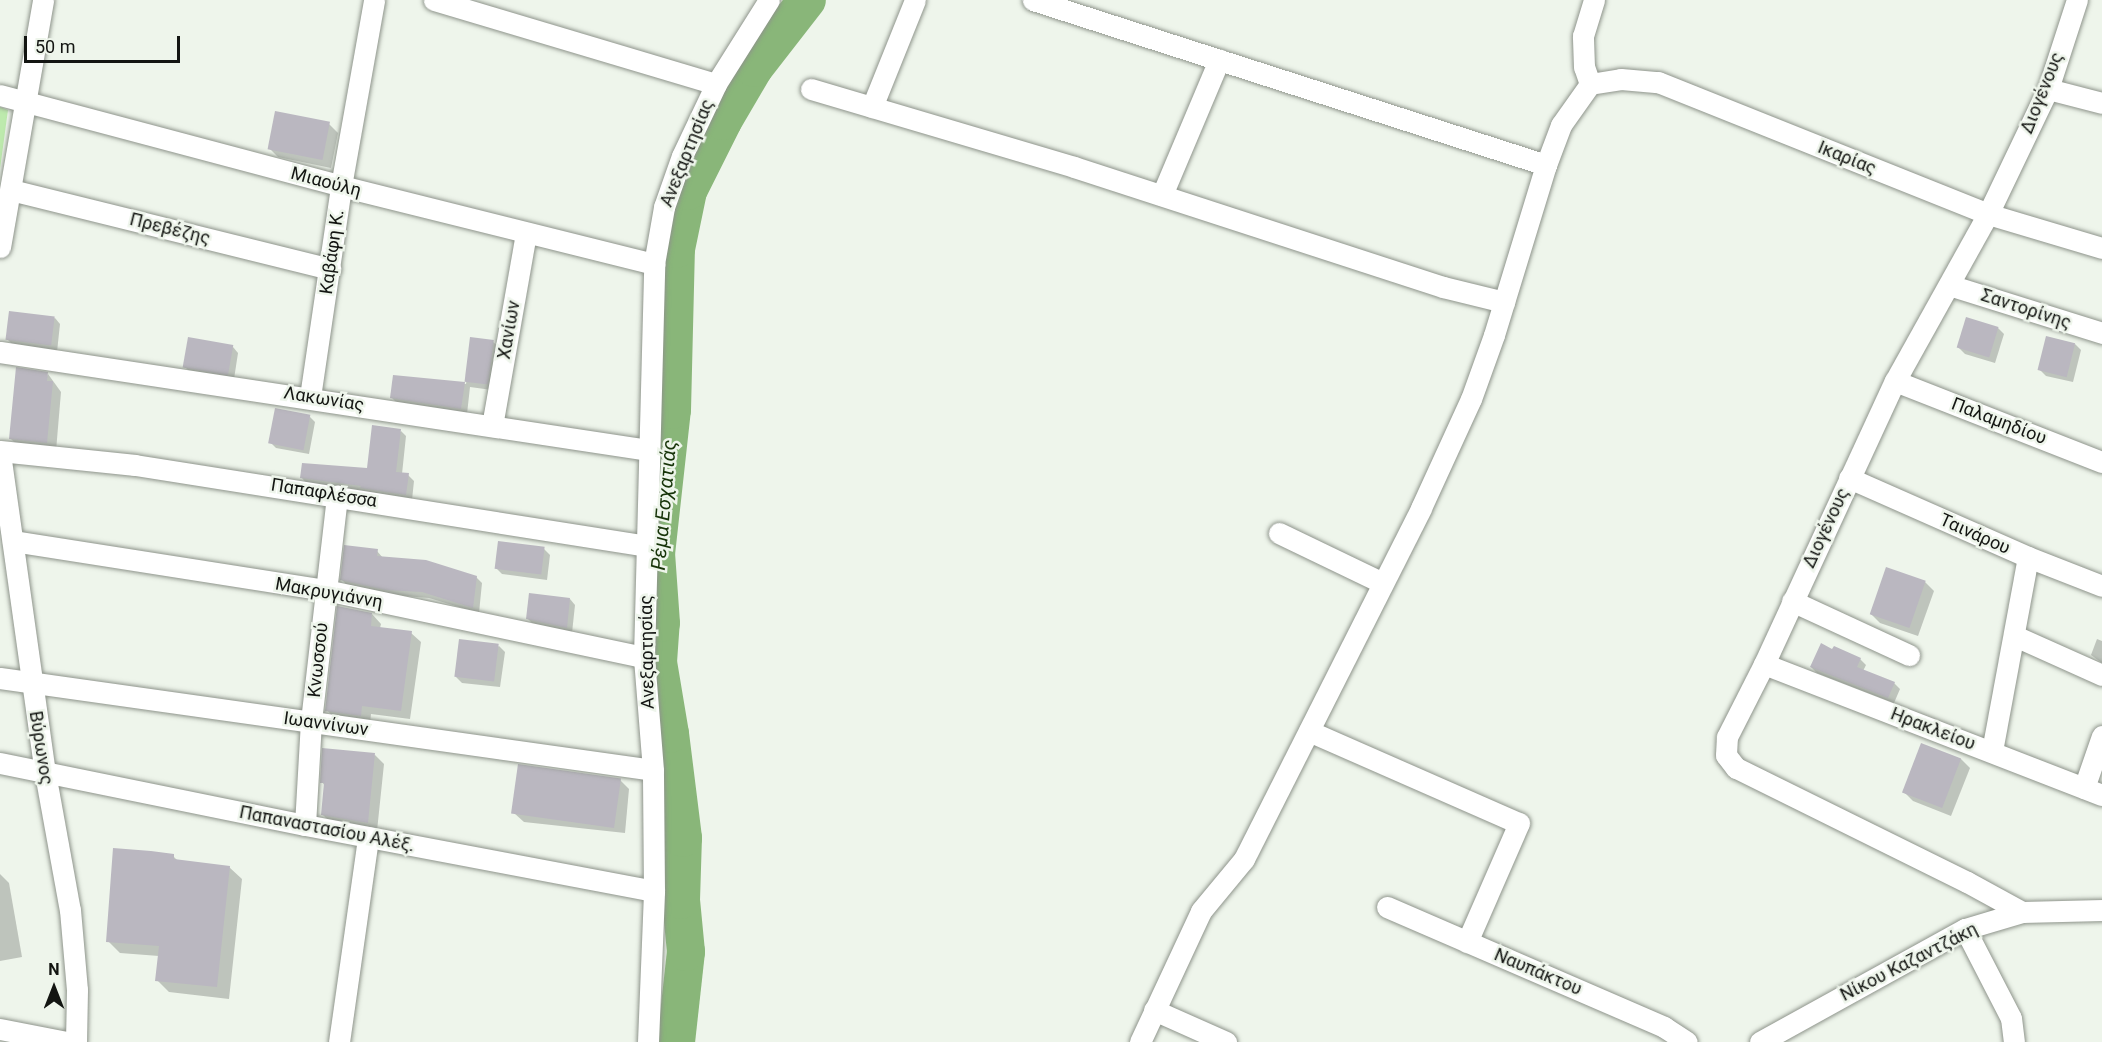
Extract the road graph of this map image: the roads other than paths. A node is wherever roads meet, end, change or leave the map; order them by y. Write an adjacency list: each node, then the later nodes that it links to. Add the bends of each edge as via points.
1 (43, 0): 15 (street)
2 (374, 0): 19 (street, Καβάφη Κ.)
3 (434, 0): 10 (street)
4 (769, 0): 10 (street, Ανεξαρτησίας)
5 (915, 0): 17 (street)
6 (1033, 0): 9 (street)
7 (1594, 0): 11 (street, via 1583,36 1584,67)
8 (2076, 0): 13 (street, Διογένους)
9 (1219, 60): 18 (street); 21 (street)
10 (716, 84): 26 (street, Ανεξαρτησίας, via 673,179)
11 (1590, 84): 18 (street, via 1561,125); 22 (street, Ικαρίας, via 1621,79 1658,82)
12 (811, 89): 17 (street)
13 (2048, 89): 16 (street); 22 (street, Διογένους)
14 (0, 95): 15 (street, Μιαούλη)
15 (26, 102): 19 (street, Μιαούλη); 20 (street)
16 (2102, 103)
17 (872, 107): 21 (street)
18 (1546, 165): 29 (street)
19 (341, 186): 23 (street, Μιαούλη); 27 (street, Καβάφη Κ.)
20 (11, 190): 24 (street); 27 (street, Πρεβέζης)
21 (1162, 195): 29 (street)
22 (1988, 214): 25 (street, Ικαρίας); 28 (street, Διογένους)
23 (526, 233): 26 (street, Μιαούλη); 34 (street, Χανίων)
24 (0, 247)
25 (2102, 248)
26 (654, 264): 35 (street, Ανεξαρτησίας)
27 (330, 268): 33 (street, Καβάφη Κ.)
28 (1949, 285): 30 (street, Σαντορίνης); 32 (street, Διογένους)
29 (1504, 302): 44 (street, via 1471,399)
30 (2102, 333)
31 (0, 352): 33 (street, Λακωνίας)
32 (1895, 381): 37 (street, Παλαμηδίου); 38 (street, Διογένους)
33 (310, 397): 34 (street, Λακωνίας)
34 (492, 426): 35 (street, Λακωνίας)
35 (648, 450): 42 (street, Ανεξαρτησίας)
36 (0, 452): 39 (street, Παπαφλέσσα, via 135,465); 41 (street, Βύρωνος)
37 (2102, 462)
38 (1849, 478): 43 (street, Ταινάρου); 47 (street, Διογένους)
39 (337, 495): 42 (street, Παπαφλέσσα); 46 (street, Κνωσσού)
40 (1279, 533): 44 (street)
41 (13, 541): 46 (street, Μακρυγιάννη); 54 (street, Βύρωνος)
42 (647, 546): 50 (street, Ανεξαρτησίας)
43 (2028, 557): 45 (street, Ταινάρου); 48 (street)
44 (1383, 583): 56 (street)
45 (2102, 586)
46 (325, 590): 50 (street, Μακρυγιάννη); 55 (street, Κνωσσού)
47 (1792, 601): 49 (street); 51 (street, Διογένους)
48 (2015, 636): 52 (street); 58 (street)
49 (1909, 655)
50 (644, 657): 60 (street, Ανεξαρτησίας)
51 (1764, 664): 58 (street, Ηρακλείου); 68 (street, Διογένους, via 1727,737 1726,755 1736,768)
52 (2102, 675)
53 (0, 678): 54 (street, Ιωαννίνων)
54 (31, 683): 55 (street, Ιωαννίνων); 61 (street, Βύρωνος)
55 (311, 722): 60 (street, Ιωαννίνων); 63 (street, Κνωσσού)
56 (1309, 731): 70 (street, via 1519,823); 71 (street, via 1244,860 1201,911)
57 (2102, 736): 62 (street)
58 (1992, 751): 62 (street, Ηρακλείου)
59 (0, 763): 61 (street, Παπαναστασίου Αλέξ.)
60 (653, 770): 65 (street, Ανεξαρτησίας)
61 (45, 773): 63 (street, Παπαναστασίου Αλέξ.); 74 (street, Βύρωνος, via 70,910 77,990)
62 (2093, 791)
63 (305, 825): 64 (street, Παπαναστασίου Αλέξ.)
64 (368, 837): 65 (street, Παπαναστασίου Αλέξ.); 75 (street)
65 (654, 891): 76 (street, Ανεξαρτησίας)
66 (1387, 907): 70 (street, Ναυπάκτου)
67 (2102, 910): 68 (street, Νίκου Καζαντζάκη)
68 (2022, 912): 69 (street, Νίκου Καζαντζάκη)
69 (1965, 929): 80 (street, Νίκου Καζαντζάκη); 81 (street, via 2011,1018)
70 (1467, 942): 79 (street, Ναυπάκτου, via 1664,1027)
71 (1154, 1010): 77 (street); 78 (street)
72 (0, 1029): 73 (street)
73 (67, 1042)
74 (76, 1042)
75 (339, 1042)
76 (648, 1042)
77 (1140, 1042)
78 (1226, 1042)
79 (1687, 1042)
80 (1760, 1042)
81 (2014, 1042)

